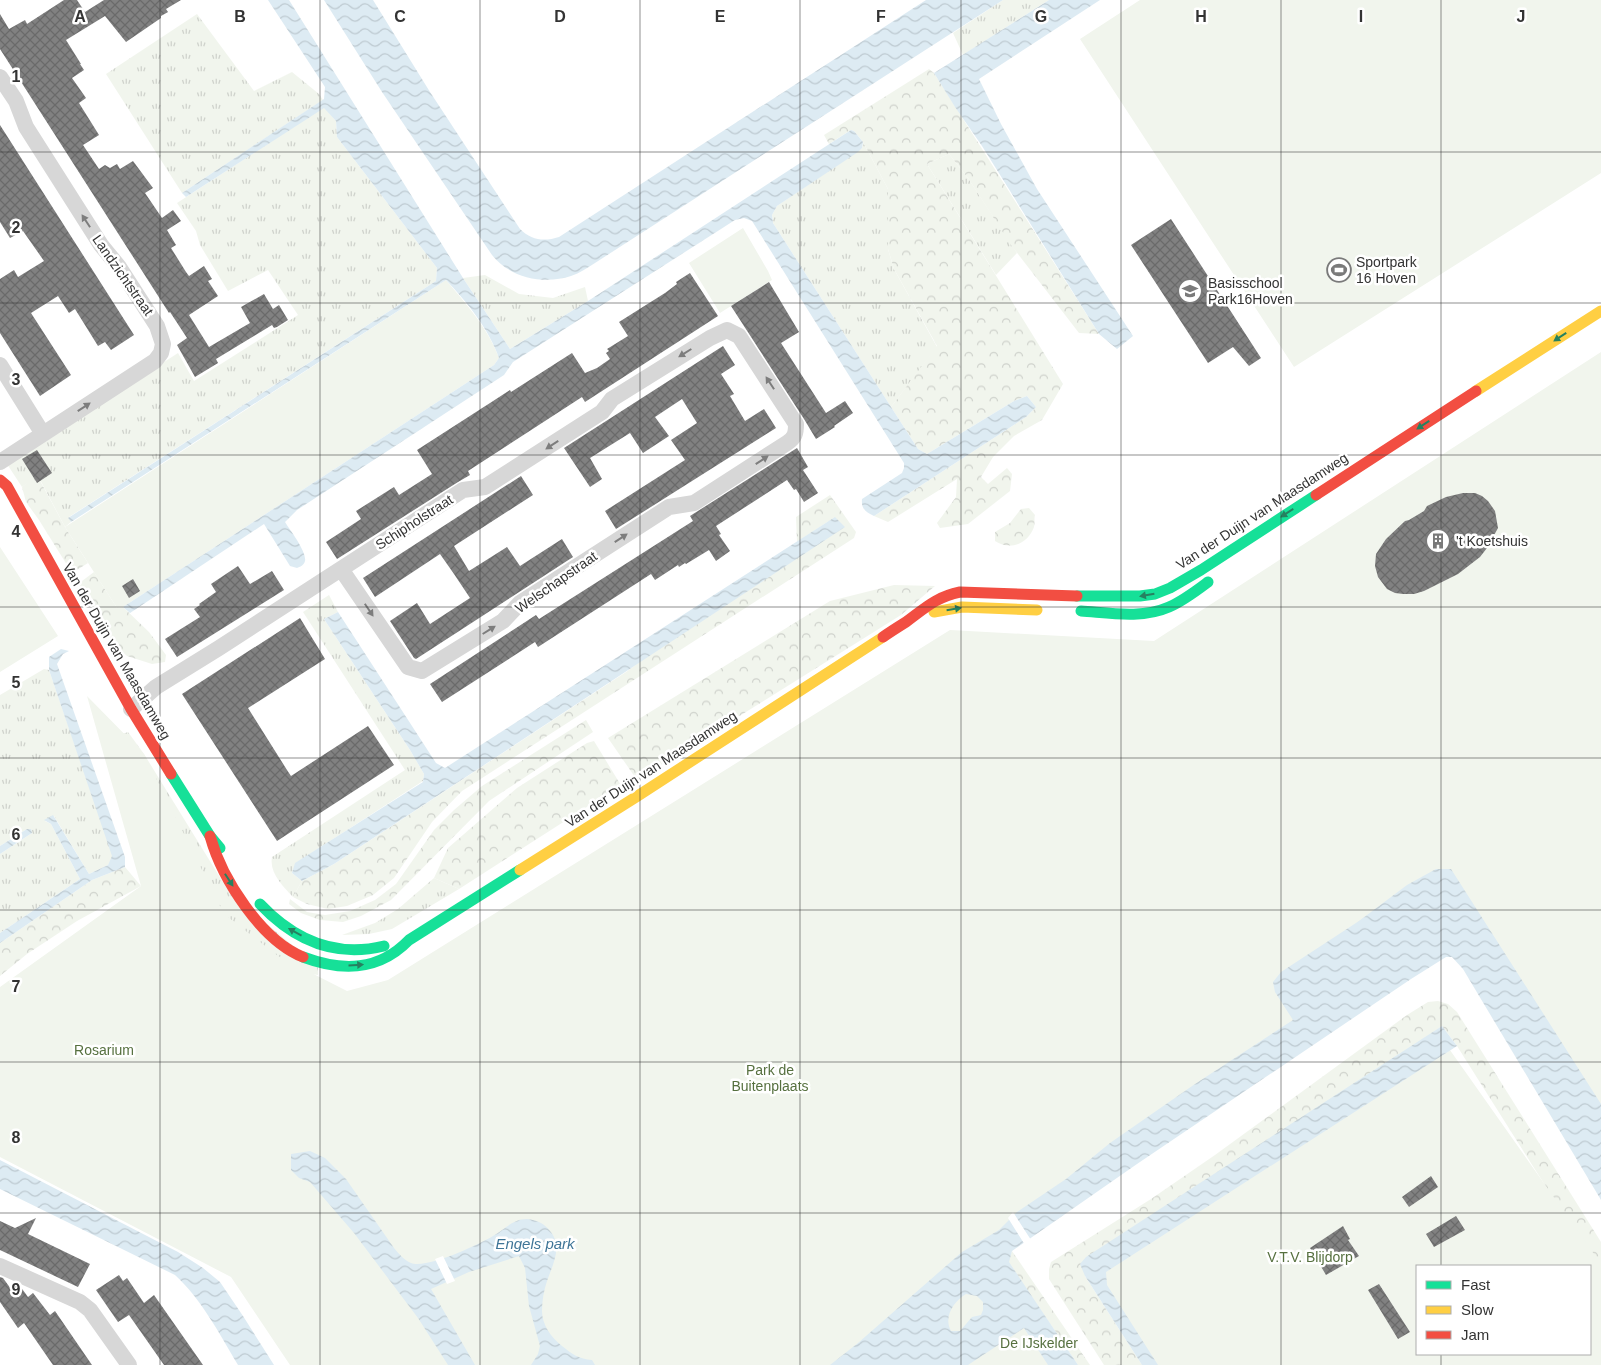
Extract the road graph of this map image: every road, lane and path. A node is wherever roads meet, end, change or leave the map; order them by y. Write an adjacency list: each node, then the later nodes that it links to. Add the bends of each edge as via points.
1 (0, 77): 5 (street, Landzichtstraat, one-way to 1, via 155,361 163,344 157,326 26,127 16,101)
2 (1601, 311): 12 (street, Van der Duijn van Maasdamweg, one-way to 12, via 1170,588 1140,596 1092,597 960,592 935,599)
3 (728, 330): 8 (street, Schipholstraat, one-way to 8, via 612,399 602,412 500,478 485,486 463,490); 8 (street, Welschapstraat, one-way to 3, via 408,667 422,671 503,621 520,603 669,507 694,503 792,440 796,424 739,336)
4 (0, 365): 5 (street)
5 (43, 434): 6 (street, Landzichtstraat)
6 (0, 462)
7 (0, 480): 13 (street, Van der Duijn van Maasdamweg, via 7,486)
8 (341, 569): 13 (street, Schipholstraat, via 156,687)
9 (1214, 578): 11 (street, via 1164,610 1145,614)
10 (1048, 610): 12 (street, Van der Duijn van Maasdamweg, one-way to 10, via 962,607)
11 (1068, 611)
12 (907, 621): 17 (street, Van der Duijn van Maasdamweg, via 645,792)
13 (131, 709): 14 (street, Van der Duijn van Maasdamweg)
14 (210, 836): 15 (street, Van der Duijn van Maasdamweg); 17 (street, Van der Duijn van Maasdamweg, one-way to 17, via 221,867 239,894 272,937 288,949 335,966 354,966 390,958)
15 (232, 861)
16 (254, 895): 17 (street, Van der Duijn van Maasdamweg, one-way to 16, via 358,950 336,949 283,925)
17 (409, 940)
18 (0, 1266): 19 (street, via 80,1302 90,1310)
19 (129, 1365)

